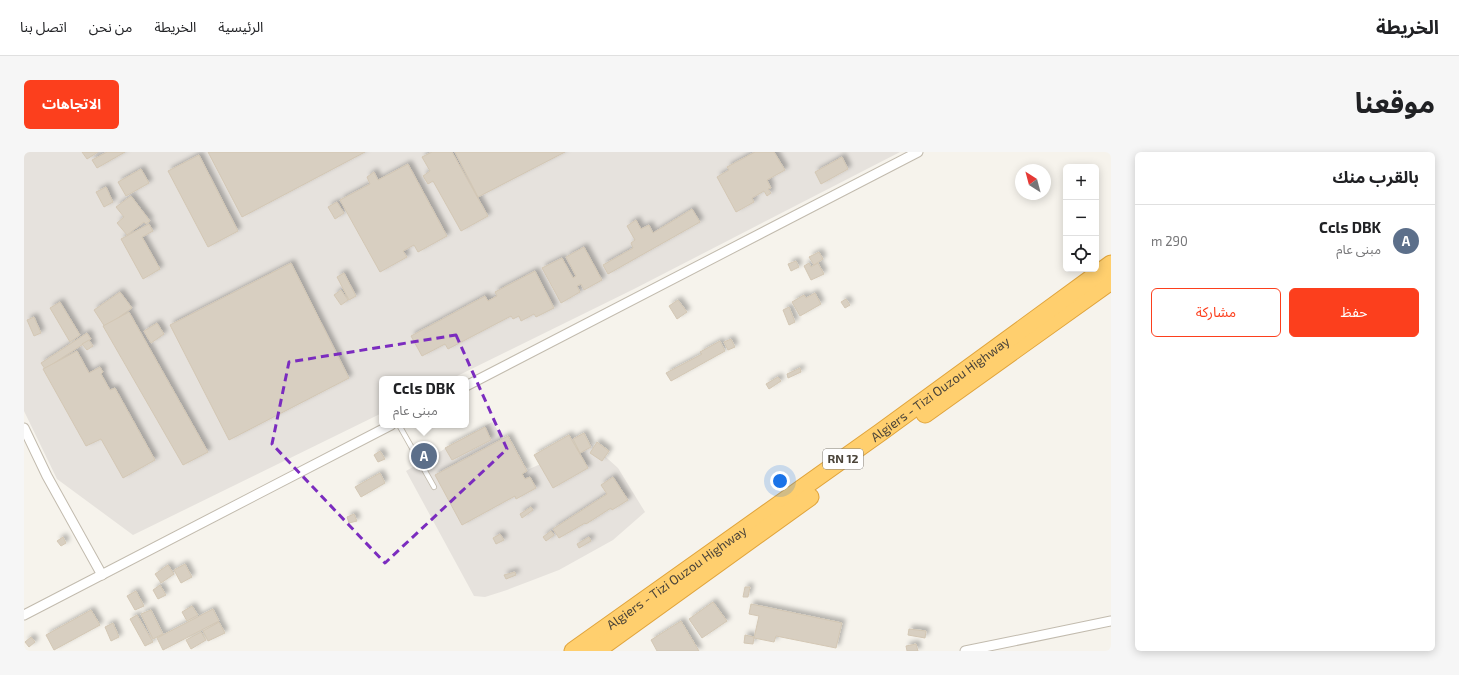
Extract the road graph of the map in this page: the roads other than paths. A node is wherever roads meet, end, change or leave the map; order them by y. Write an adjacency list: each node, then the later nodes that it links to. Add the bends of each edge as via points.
1 (918, 152): 4 (street)
2 (1111, 264): 12 (highway, Algiers - Tizi Ouzou Highway / RN 12, via 888,427)
3 (1111, 281): 13 (highway, Algiers - Tizi Ouzou Highway / RN 12)
4 (469, 384)
5 (24, 428): 9 (street, via 47,476)
6 (385, 428): 9 (street)
7 (401, 428): 8 (lane)
8 (434, 487)
9 (102, 575): 10 (street)
10 (24, 615)
11 (1111, 621): 14 (street)
12 (573, 651)
13 (596, 651)
14 (965, 651)

